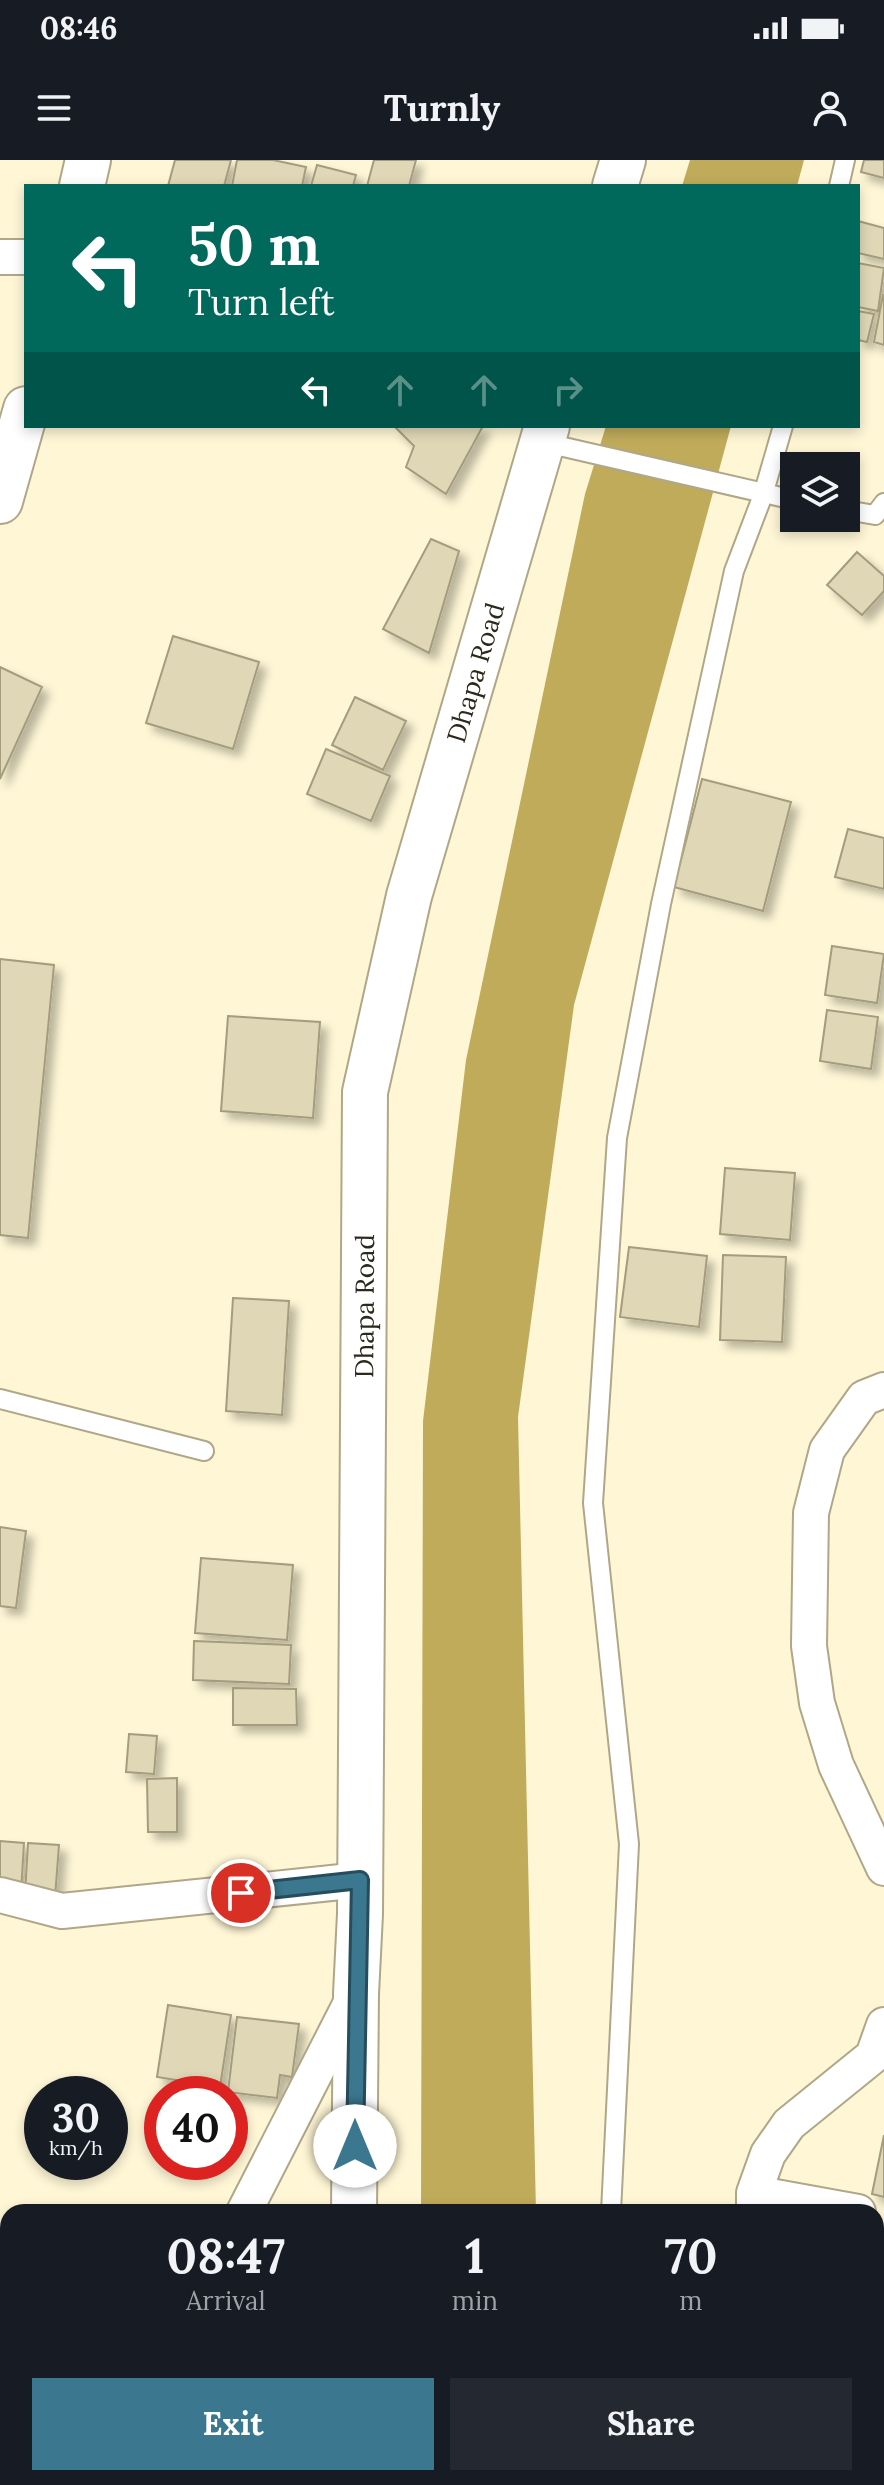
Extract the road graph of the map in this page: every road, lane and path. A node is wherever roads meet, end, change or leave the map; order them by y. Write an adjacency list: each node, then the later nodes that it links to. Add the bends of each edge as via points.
1 (88, 160): 4 (street)
2 (623, 160): 5 (street)
3 (845, 160): 6 (lane)
4 (82, 184)
5 (616, 184)
6 (839, 184)
7 (0, 257): 8 (street)
8 (24, 257)
9 (24, 416): 14 (street)
10 (782, 428): 12 (lane)
11 (538, 431): 12 (lane); 21 (street, Dhapa Road, via 409,896 365,1092)
12 (763, 495): 13 (lane); 28 (lane, via 734,571 661,904 617,1138 593,1503 629,1844)
13 (780, 498)
14 (0, 501)
15 (884, 503): 16 (lane, via 875,515)
16 (860, 512)
17 (884, 1390): 20 (street, via 864,1398 827,1450 811,1513 809,1646 817,1703 836,1765)
18 (0, 1399): 19 (lane)
19 (204, 1451)
20 (884, 1868)
21 (360, 1880): 22 (street, via 62,1911); 23 (street, Dhapa Road)
22 (0, 1895)
23 (356, 1994): 26 (street); 27 (street, Dhapa Road)
24 (884, 2025): 25 (street, via 873,2056 789,2124 768,2154)
25 (754, 2202): 29 (street)
26 (248, 2204)
27 (354, 2204)
28 (611, 2204)
29 (775, 2204)

